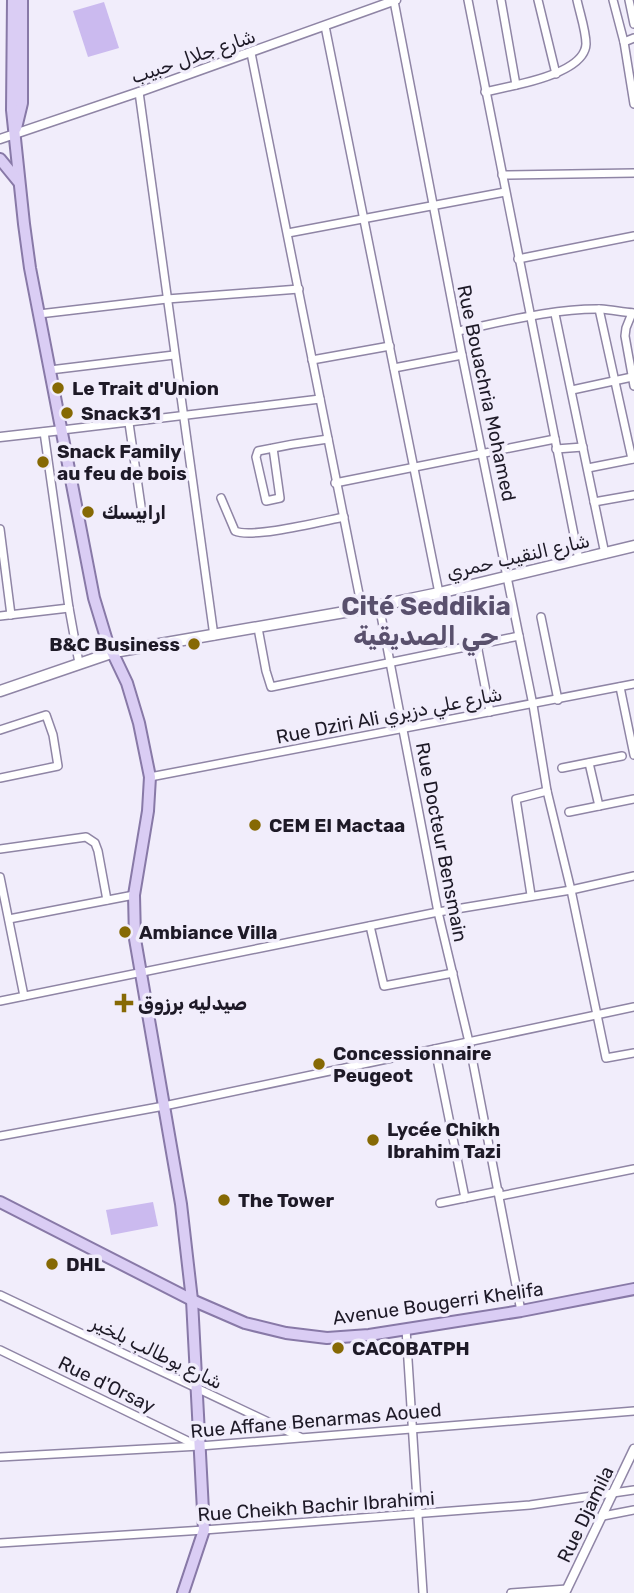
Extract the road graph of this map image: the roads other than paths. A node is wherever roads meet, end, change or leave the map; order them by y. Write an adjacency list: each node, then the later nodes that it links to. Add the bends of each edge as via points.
1 (13, 0): 20 (main road)
2 (22, 0): 20 (main road, via 22,103)
3 (395, 0): 11 (street, شارع جلال حبيب); 27 (street, Rue Bouachria Mohamed)
4 (468, 0): 18 (street)
5 (501, 0): 16 (street)
6 (538, 0): 15 (street)
7 (577, 0): 15 (street, via 585,50)
8 (613, 0): 13 (street)
9 (629, 0): 10 (street)
10 (634, 24)
11 (325, 26): 14 (street, شارع جلال حبيب); 28 (street)
12 (634, 38): 13 (street)
13 (624, 42): 19 (street)
14 (251, 52): 17 (street, شارع جلال حبيب); 29 (street)
15 (556, 74): 16 (street)
16 (516, 85): 18 (street)
17 (139, 92): 20 (street, شارع جلال حبيب); 33 (street)
18 (485, 92): 24 (street)
19 (634, 104)
20 (15, 134): 21 (street, شارع جلال حبيب); 25 (main road)
21 (0, 139)
22 (0, 159): 25 (main road)
23 (634, 173): 24 (street)
24 (502, 174): 26 (street)
25 (18, 182): 36 (main road)
26 (505, 192): 27 (street); 31 (street)
27 (434, 206): 28 (street); 39 (street, Rue Bouachria Mohamed)
28 (365, 219): 29 (street); 40 (street)
29 (288, 233): 32 (street)
30 (634, 236): 31 (street)
31 (518, 259): 38 (street)
32 (299, 289): 33 (street); 43 (street)
33 (167, 299): 36 (street); 41 (street)
34 (599, 309): 35 (street); 37 (street); 47 (street)
35 (633, 313): 46 (street, via 625,336)
36 (39, 314): 45 (main road)
37 (555, 314): 38 (street); 49 (street)
38 (529, 317): 39 (street); 57 (street)
39 (458, 331): 42 (street, Rue Bouachria Mohamed)
40 (390, 346): 43 (street); 44 (street)
41 (174, 355): 45 (street); 51 (street)
42 (462, 355): 44 (street); 61 (street, Rue Bouachria Mohamed)
43 (312, 360): 50 (street)
44 (394, 368): 63 (street)
45 (50, 370): 53 (main road)
46 (632, 377): 47 (street); 48 (street)
47 (615, 380): 49 (street); 62 (street)
48 (634, 386)
49 (572, 390): 58 (street)
50 (320, 399): 51 (street); 56 (street)
51 (184, 417): 52 (street); 84 (street)
52 (129, 423): 53 (street); 69 (street)
53 (62, 430): 54 (street); 87 (main road, via 94,598)
54 (44, 432): 55 (street); 78 (street)
55 (0, 437)
56 (328, 439): 59 (street); 65 (street)
57 (555, 439): 60 (street); 61 (street)
58 (583, 447): 60 (street); 64 (street)
59 (273, 448): 59 (street, via 280,498 266,501 256,456 258,451)
60 (556, 449): 74 (street)
61 (483, 454): 63 (street); 75 (street, Rue Bouachria Mohamed)
62 (633, 459): 64 (street)
63 (414, 467): 65 (street); 76 (street)
64 (588, 468): 68 (street)
65 (335, 483): 70 (street)
66 (634, 495): 68 (street)
67 (221, 498): 70 (street, via 238,533)
68 (594, 502): 73 (street)
69 (142, 513)
70 (344, 517): 79 (street)
71 (0, 529): 80 (street)
72 (634, 546): 73 (main road, شارع النقيب حمري)
73 (605, 554): 74 (main road, شارع النقيب حمري)
74 (579, 560): 75 (main road, شارع النقيب حمري)
75 (508, 575): 76 (main road, شارع النقيب حمري); 85 (street, Rue Bouachria Mohamed)
76 (439, 593): 77 (main road, شارع النقيب حمري)
77 (379, 605): 79 (main road, شارع النقيب حمري); 89 (street, Rue Docteur Bensmain)
78 (69, 608): 80 (street); 88 (street)
79 (362, 609): 83 (main road, شارع النقيب حمري)
80 (10, 615): 81 (street)
81 (0, 616)
82 (541, 617): 93 (street)
83 (258, 628): 84 (main road, شارع النقيب حمري); 89 (street, via 271,687)
84 (214, 636): 87 (main road, شارع النقيب حمري)
85 (519, 636): 86 (street); 94 (street, Rue Bouachria Mohamed)
86 (477, 645): 89 (street); 95 (street)
87 (114, 652): 88 (main road, شارع النقيب حمري); 102 (main road, via 139,723)
88 (79, 663): 92 (main road, شارع النقيب حمري)
89 (391, 663): 96 (street, Rue Docteur Bensmain)
90 (634, 684): 91 (street, Rue Dziri Ali شارع علي دزيري)
91 (620, 687): 93 (street, Rue Dziri Ali شارع علي دزيري); 98 (street)
92 (0, 691)
93 (558, 700): 94 (street, Rue Dziri Ali شارع علي دزيري)
94 (533, 705): 95 (street, Rue Dziri Ali شارع علي دزيري); 104 (street, Rue Bouachria Mohamed)
95 (490, 712): 96 (street, Rue Dziri Ali شارع علي دزيري)
96 (403, 728): 102 (street, Rue Dziri Ali شارع علي دزيري); 116 (street, Rue Docteur Bensmain)
97 (0, 730): 103 (street, via 46,715 58,766)
98 (634, 754)
99 (622, 756): 100 (street)
100 (589, 763): 101 (street); 106 (street)
101 (562, 768)
102 (150, 777): 112 (main road)
103 (0, 778)
104 (547, 791): 111 (street, Rue Bouachria Mohamed); 113 (street, via 516,799)
105 (634, 799): 106 (street)
106 (599, 806): 107 (street)
107 (569, 812)
108 (0, 849): 114 (street, via 86,837 98,851)
109 (634, 876): 111 (street)
110 (0, 877): 115 (street)
111 (571, 890): 113 (street); 124 (street, Rue Bouachria Mohamed)
112 (134, 895): 114 (street); 120 (main road)
113 (531, 895): 116 (street)
114 (107, 900): 117 (street)
115 (2, 901): 117 (street)
116 (438, 912): 118 (street); 119 (street, Rue Docteur Bensmain)
117 (9, 919): 121 (street)
118 (370, 926): 119 (street, via 384,986); 120 (street)
119 (453, 972): 125 (street, Rue Docteur Bensmain)
120 (140, 974): 121 (street); 128 (main road)
121 (24, 996): 122 (street)
122 (0, 1001)
123 (634, 1007): 124 (street)
124 (598, 1014): 125 (street); 127 (street, Rue Bouachria Mohamed, via 606,1058)
125 (469, 1042): 126 (street); 131 (street, Rue Docteur Bensmain)
126 (435, 1049): 128 (street); 132 (street)
127 (634, 1053)
128 (164, 1106): 129 (street); 137 (main road)
129 (0, 1136)
130 (634, 1169): 131 (street)
131 (499, 1194): 132 (street); 138 (street, Rue Docteur Bensmain)
132 (465, 1198): 134 (street)
133 (0, 1202): 137 (main road, Avenue Bougerri Khelifa)
134 (440, 1203)
135 (634, 1287): 138 (main road, Avenue Bougerri Khelifa)
136 (0, 1295): 141 (street, شارع بوطالب بلخير)
137 (192, 1300): 139 (main road, Avenue Bougerri Khelifa, via 245,1323 286,1333 327,1338); 141 (main road)
138 (521, 1311): 139 (main road, Avenue Bougerri Khelifa)
139 (406, 1329): 143 (street)
140 (0, 1350): 145 (street, Rue d'Orsay)
141 (196, 1389): 144 (street, شارع بوطالب بلخير); 145 (main road)
142 (634, 1411): 143 (street, Rue Affane Benarmas Aoued)
143 (411, 1428): 144 (street, Rue Affane Benarmas Aoued); 151 (street)
144 (301, 1438): 145 (street, Rue Affane Benarmas Aoued)
145 (200, 1446): 147 (street, Rue Affane Benarmas Aoued); 153 (main road)
146 (634, 1449): 149 (street, Rue Djamila)
147 (0, 1457)
148 (634, 1490): 149 (street, Rue Cheikh Bachir Ibrahimi)
149 (611, 1495): 151 (street, Rue Cheikh Bachir Ibrahimi); 152 (street, Rue Djamila)
150 (634, 1510): 152 (street)
151 (417, 1514): 153 (street, Rue Cheikh Bachir Ibrahimi); 157 (street)
152 (603, 1516): 155 (street, Rue Djamila)
153 (204, 1530): 154 (street, Rue Cheikh Bachir Ibrahimi); 156 (main road)
154 (0, 1543)
155 (566, 1591): 158 (street)
156 (183, 1593)
157 (423, 1593)
158 (511, 1593)

